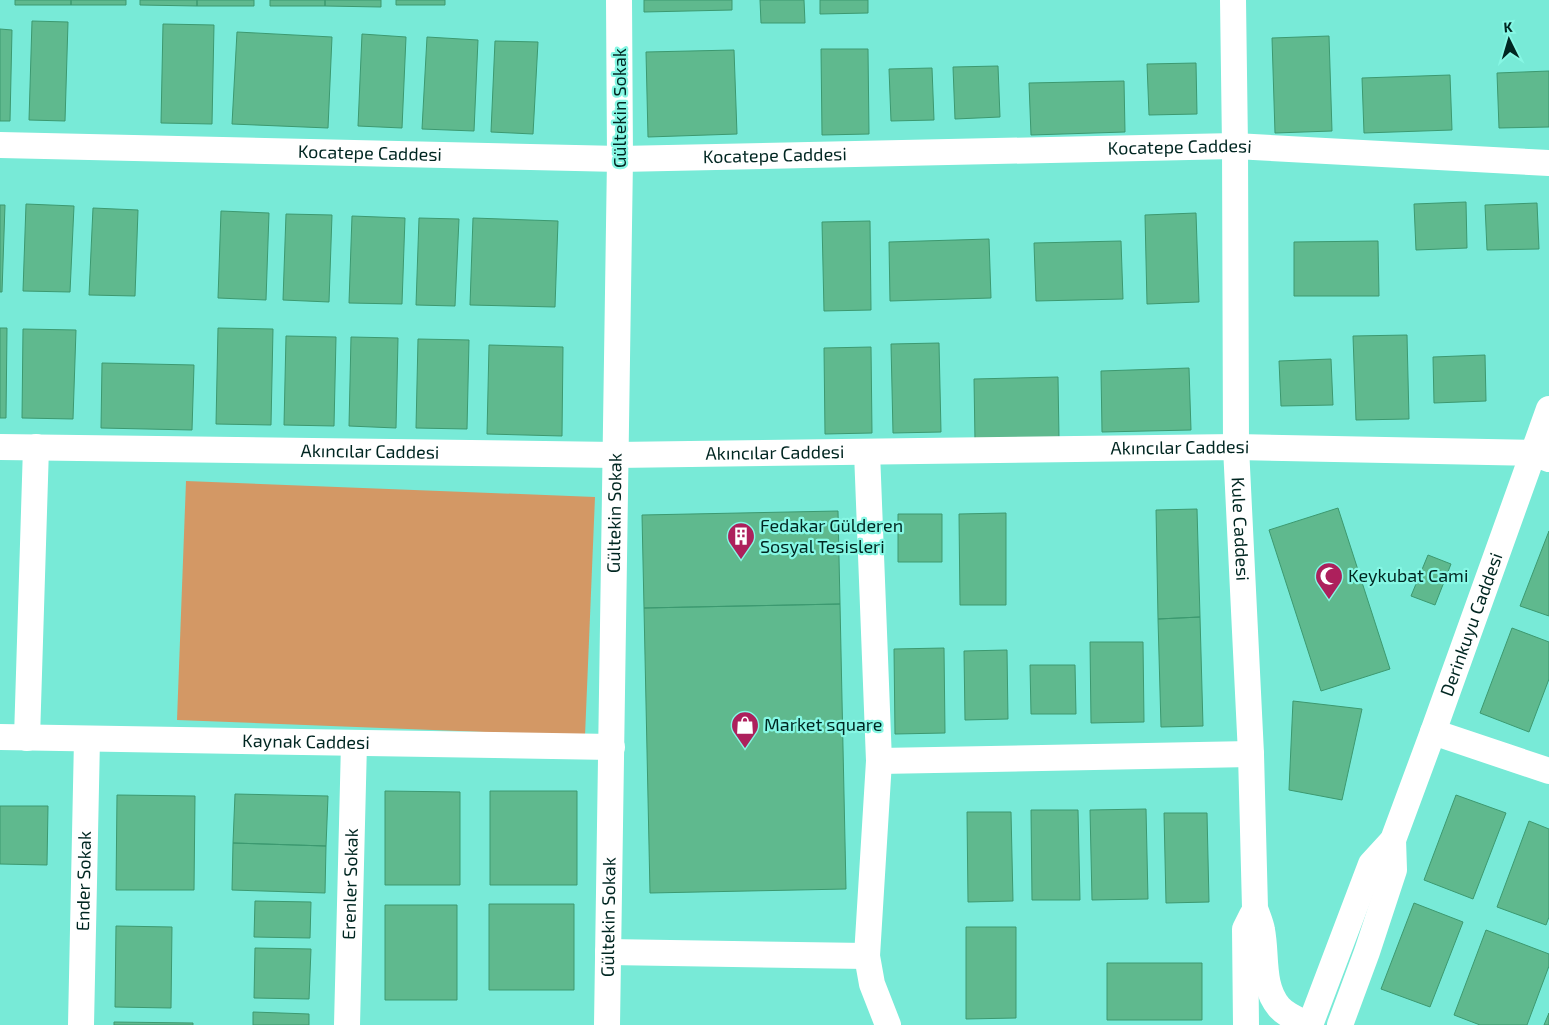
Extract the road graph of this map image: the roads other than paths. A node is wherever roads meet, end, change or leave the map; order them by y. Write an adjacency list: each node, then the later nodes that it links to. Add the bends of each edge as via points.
1 (619, 0): 5 (street, Gültekin Sokak)
2 (1234, 0): 4 (street, Kule Caddesi)
3 (0, 144): 5 (street, Kocatepe Caddesi)
4 (1235, 146): 5 (street, Kocatepe Caddesi); 6 (street, Kocatepe Caddesi); 9 (street, Kule Caddesi)
5 (620, 159): 12 (street, Gültekin Sokak)
6 (1549, 163)
7 (1549, 408): 13 (street, Derinkuyu Caddesi)
8 (0, 447): 10 (street, Akıncılar Caddesi)
9 (1236, 447): 11 (street, Akıncılar Caddesi); 13 (street, Akıncılar Caddesi); 20 (street, Kule Caddesi)
10 (36, 448): 12 (street, Akıncılar Caddesi); 16 (street)
11 (867, 452): 12 (street, Akıncılar Caddesi); 21 (street)
12 (616, 455): 19 (street, Gültekin Sokak)
13 (1541, 456): 14 (street, Derinkuyu Caddesi)
14 (1433, 732): 22 (street); 23 (street, Derinkuyu Caddesi)
15 (0, 737): 16 (street, Kaynak Caddesi)
16 (27, 738): 17 (street, Kaynak Caddesi)
17 (87, 739): 18 (street, Kaynak Caddesi); 27 (street, Ender Sokak)
18 (354, 743): 19 (street, Kaynak Caddesi); 28 (street, Erenler Sokak)
19 (612, 747): 25 (street, Gültekin Sokak)
20 (1250, 754): 21 (street); 24 (street, Kule Caddesi)
21 (879, 761): 26 (street)
22 (1549, 771)
23 (1393, 840): 32 (street, Derinkuyu Caddesi, via 1371,864); 33 (street, Derinkuyu Caddesi, via 1394,870)
24 (1255, 908): 31 (street, Kule Caddesi, via 1246,929); 32 (street, Kule Caddesi, via 1262,929 1267,980 1272,995 1289,1015)
25 (608, 952): 26 (street); 29 (street, Gültekin Sokak)
26 (867, 956): 30 (street, via 872,984)
27 (81, 1025)
28 (347, 1025)
29 (607, 1025)
30 (888, 1025)
31 (1246, 1025)
32 (1310, 1025)
33 (1340, 1025)

